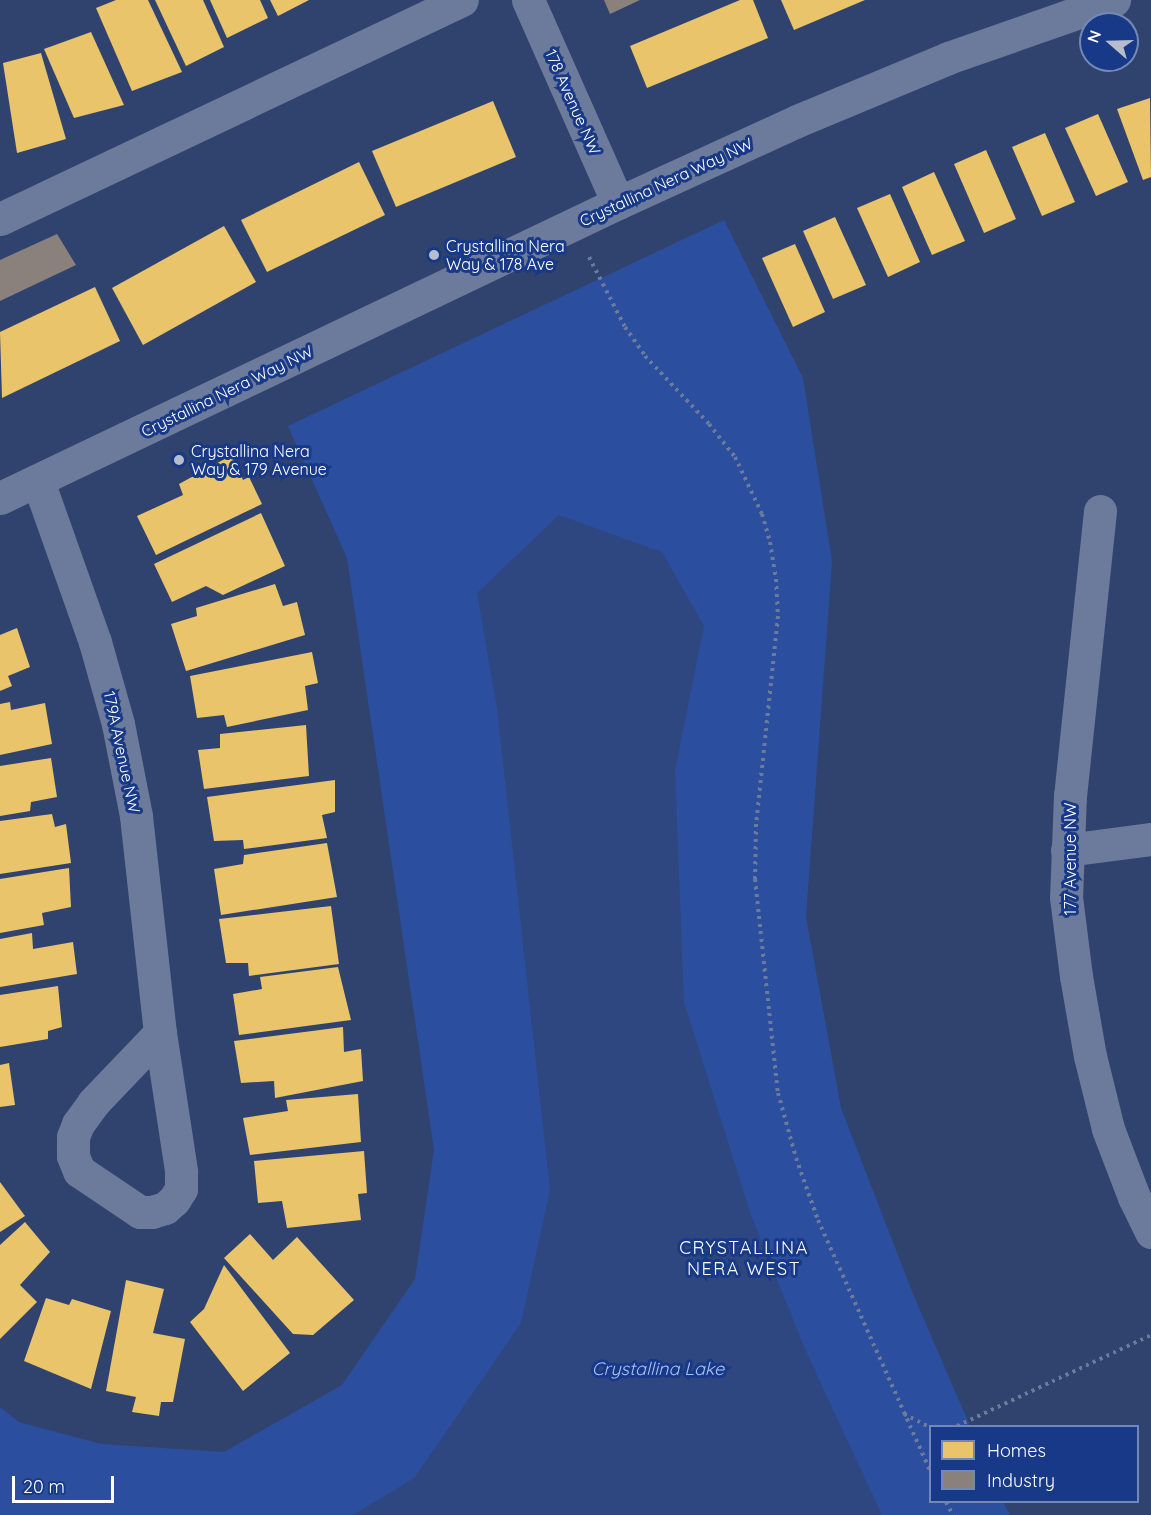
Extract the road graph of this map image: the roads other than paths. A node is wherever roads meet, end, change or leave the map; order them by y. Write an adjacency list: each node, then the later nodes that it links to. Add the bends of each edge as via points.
1 (462, 0): 5 (street)
2 (528, 0): 4 (street, 178 Avenue NW)
3 (1114, 0): 4 (street, Crystallina Nera Way NW, via 948,58)
4 (618, 203): 6 (street, Crystallina Nera Way NW)
5 (0, 219)
6 (38, 481): 7 (street, Crystallina Nera Way NW); 11 (street, 179A Avenue NW, via 95,642 118,724 136,816)
7 (0, 498)
8 (1100, 511): 10 (street, 177 Avenue NW)
9 (1151, 839): 10 (street)
10 (1067, 850): 12 (street, 177 Avenue NW, via 1066,897 1090,1056 1108,1129)
11 (160, 1033): 11 (street, 179A Avenue NW, via 93,1103 73,1137 73,1156 79,1171 140,1212 165,1208 181,1189)
12 (1151, 1232)

